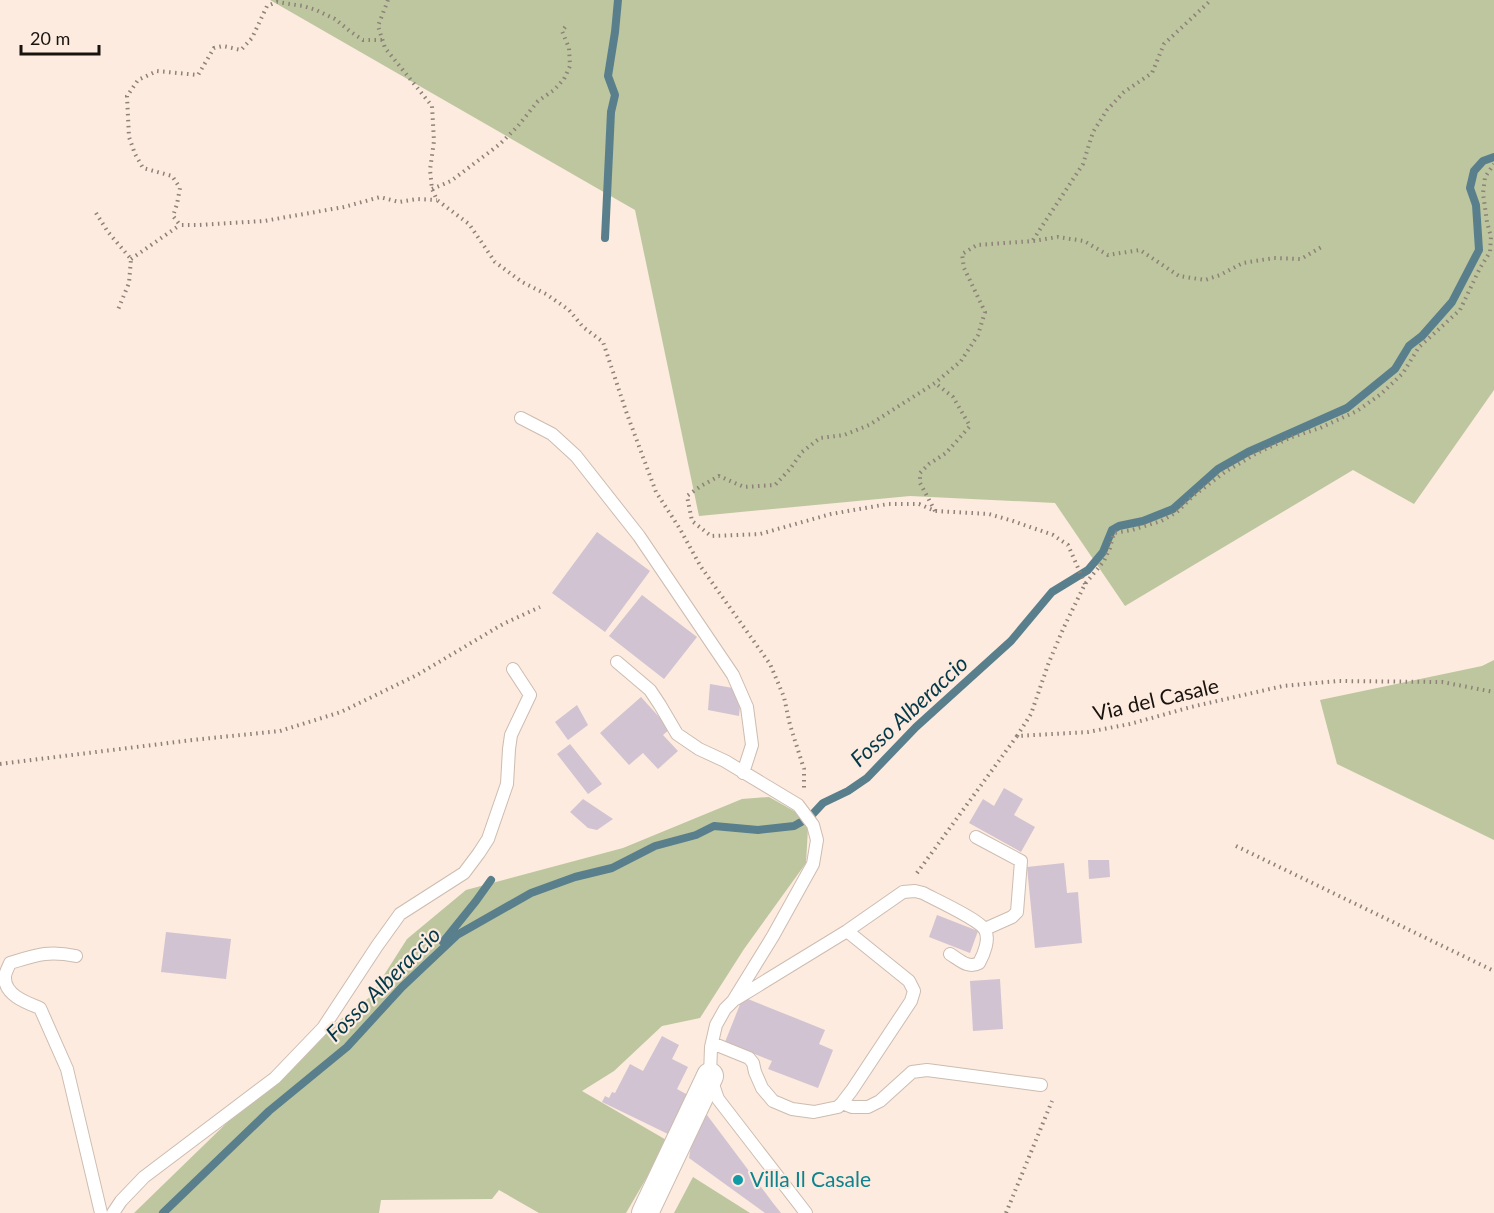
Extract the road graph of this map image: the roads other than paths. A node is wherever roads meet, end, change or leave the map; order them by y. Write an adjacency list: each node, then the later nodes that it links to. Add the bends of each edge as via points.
1 (521, 418): 4 (lane, via 552,434 576,456 639,536 733,675 747,707 752,745)
2 (617, 662): 4 (lane, via 650,690 677,734)
3 (513, 669): 16 (lane, via 530,695 511,735 507,784 479,854 464,873 400,914 323,1028 275,1078 144,1177)
4 (743, 773): 10 (lane, via 800,808 813,825 817,840 813,864)
5 (976, 837): 6 (lane, via 1021,861 1017,912)
6 (985, 929): 7 (lane, via 915,891 903,892); 8 (lane, via 987,939 979,963 967,965)
7 (847, 931): 10 (lane); 14 (lane, via 909,981 914,990)
8 (950, 954)
9 (76, 956): 15 (lane, via 42,953 10,963 4,976 6,986 19,999 40,1008 67,1069)
10 (733, 1001): 11 (lane, via 716,1025)
11 (712, 1043): 12 (lane); 14 (lane, via 749,1058 762,1088 773,1101 814,1112)
12 (710, 1076): 17 (street); 18 (lane, via 718,1099)
13 (1041, 1085): 14 (lane, via 927,1070 912,1072 868,1107)
14 (842, 1103)
15 (100, 1213)
16 (113, 1213)
17 (645, 1213)
18 (806, 1213)

